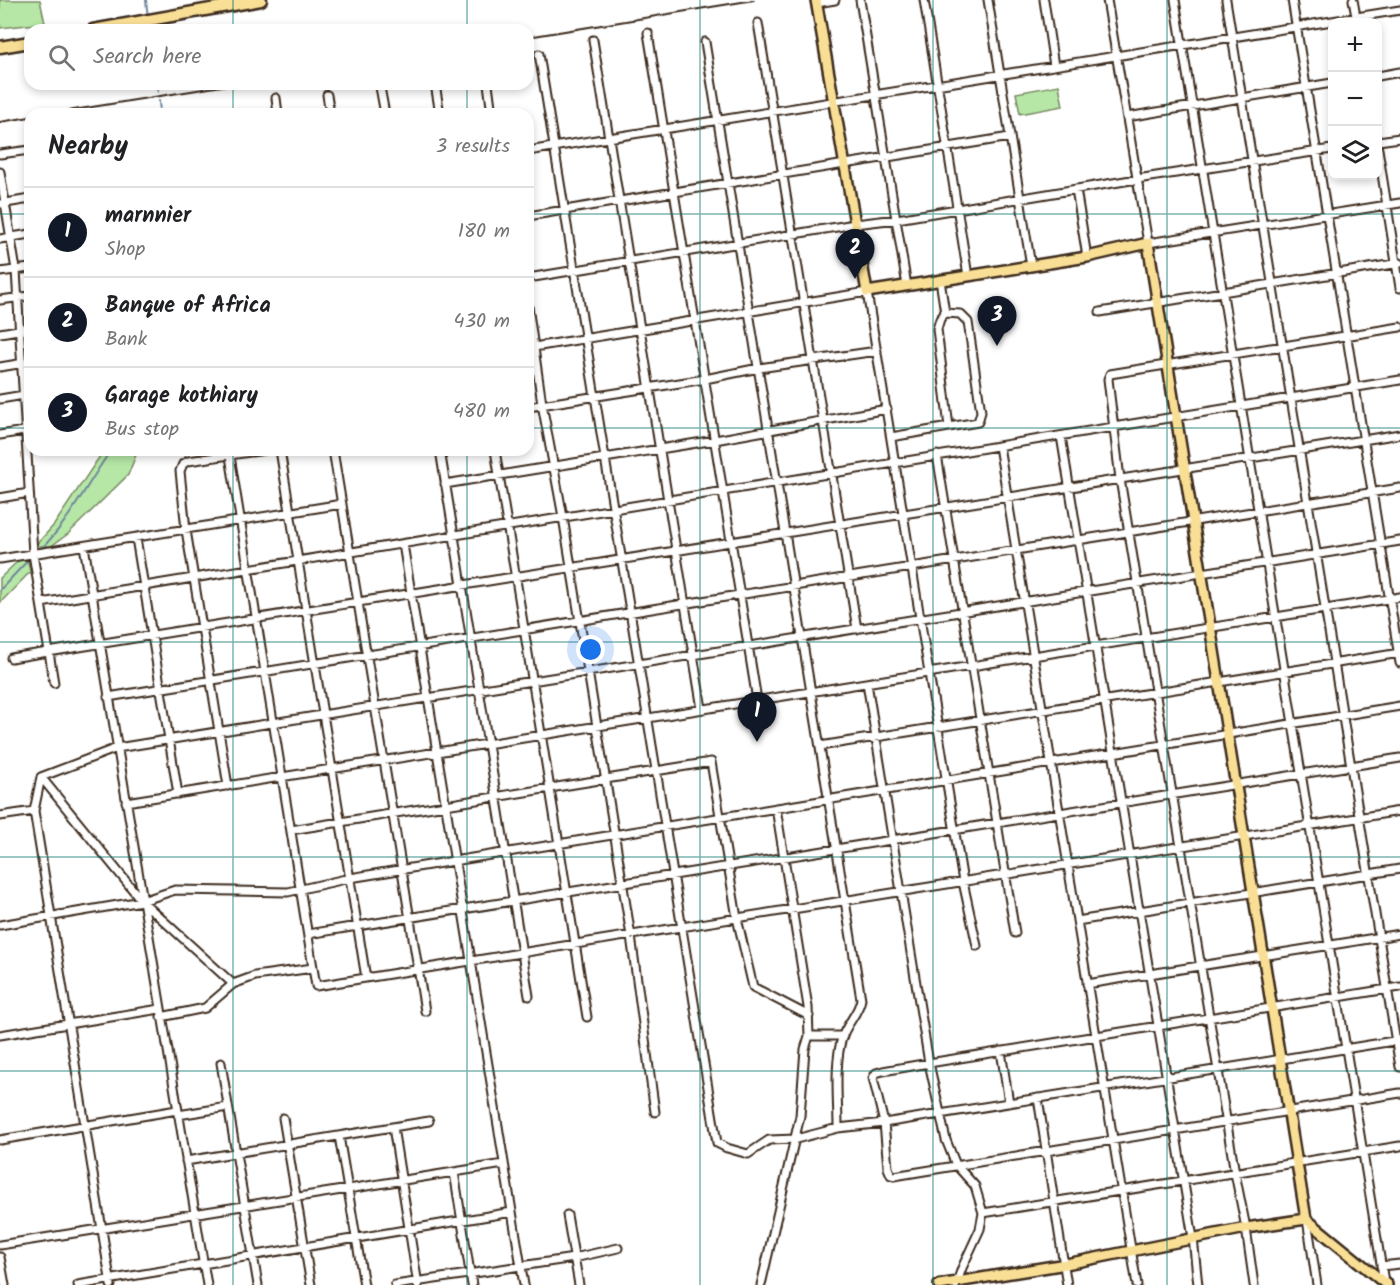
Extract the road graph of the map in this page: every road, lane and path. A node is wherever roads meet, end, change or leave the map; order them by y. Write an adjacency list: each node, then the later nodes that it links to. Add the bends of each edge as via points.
1 (261, 0): 18 (highway)
2 (835, 0): 12 (street)
3 (860, 0): 39 (street)
4 (924, 0): 34 (street)
5 (988, 0): 31 (street)
6 (1044, 0): 29 (street)
7 (1107, 0): 28 (street)
8 (1174, 0): 25 (street)
9 (1226, 0): 21 (street)
10 (1292, 0): 19 (street)
11 (1353, 0): 14 (street)
12 (817, 2): 43 (main road)
13 (1400, 10): 15 (street)
14 (1356, 18)
15 (1365, 18)
16 (758, 23): 50 (street)
17 (1328, 23): 19 (street)
18 (126, 24)
19 (1296, 27): 21 (street); 35 (street)
20 (648, 33): 53 (street)
21 (1232, 37): 25 (street); 42 (street)
22 (593, 40): 56 (street)
23 (705, 42): 52 (street)
24 (24, 43): 26 (highway)
25 (1182, 45): 28 (street); 44 (street)
26 (0, 47)
27 (539, 54): 58 (street)
28 (1117, 56): 29 (street); 51 (street)
29 (1054, 66): 31 (street)
30 (1400, 72): 32 (street)
31 (1000, 75): 34 (street); 54 (street)
32 (1382, 75)
33 (1328, 84): 35 (street)
34 (938, 85): 39 (street); 59 (street)
35 (1306, 88): 42 (street); 63 (street)
36 (381, 90): 47 (street)
37 (436, 90): 48 (street)
38 (489, 90): 49 (street)
39 (876, 94): 43 (street); 65 (street)
40 (327, 95): 46 (street)
41 (276, 98): 45 (street)
42 (1242, 98): 44 (street); 66 (street)
43 (834, 102): 50 (street); 67 (main road)
44 (1192, 106): 51 (street); 68 (street)
45 (277, 108)
46 (329, 108)
47 (384, 108)
48 (439, 108)
49 (491, 108)
50 (772, 112): 52 (street); 70 (street)
51 (1127, 117): 71 (street)
52 (718, 120): 53 (street); 73 (street)
53 (664, 130): 56 (street); 75 (street)
54 (1010, 137): 59 (street); 76 (street)
55 (1400, 138): 57 (street)
56 (609, 139): 58 (street); 78 (street)
57 (1382, 140)
58 (555, 148): 62 (street); 83 (street)
59 (948, 148): 65 (street); 82 (street)
60 (1328, 150): 63 (street)
61 (24, 151): 64 (street)
62 (534, 151)
63 (1316, 152): 66 (street); 85 (street)
64 (0, 154)
65 (886, 156): 67 (street); 86 (street)
66 (1252, 162): 68 (street); 88 (street)
67 (845, 164): 70 (street); 87 (main road)
68 (1202, 170): 71 (street); 89 (street)
69 (0, 172): 80 (street)
70 (783, 175): 73 (street); 90 (street)
71 (1137, 179): 74 (street); 94 (street)
72 (1382, 180): 81 (street)
73 (728, 184): 75 (street); 95 (street)
74 (1076, 189): 76 (street); 97 (street)
75 (674, 192): 78 (street); 96 (street)
76 (1020, 199): 82 (street); 100 (street)
77 (24, 200): 80 (street)
78 (620, 200): 83 (street); 98 (street)
79 (1400, 203): 81 (street)
80 (2, 204): 92 (street)
81 (1386, 205): 85 (street); 99 (street)
82 (958, 208): 86 (street); 106 (street)
83 (565, 210): 84 (street); 103 (street)
84 (534, 215)
85 (1327, 215): 88 (street); 105 (street)
86 (897, 219): 87 (street); 110 (street)
87 (855, 224): 90 (street); 112 (main road)
88 (1263, 225): 89 (street); 109 (street)
89 (1213, 233): 94 (street); 113 (street)
90 (792, 234): 95 (street); 118 (street)
91 (24, 235): 92 (street)
92 (10, 237): 93 (street); 102 (street)
93 (0, 238)
94 (1148, 243): 97 (main road); 117 (main road)
95 (738, 244): 96 (street); 119 (street)
96 (685, 253): 98 (street); 122 (street)
97 (1087, 257): 100 (main road)
98 (629, 262): 103 (street); 126 (street)
99 (1398, 264): 105 (street); 111 (street)
100 (1031, 266): 106 (main road)
101 (24, 269): 102 (street)
102 (16, 270): 104 (street); 115 (street)
103 (576, 271): 107 (street); 129 (street)
104 (0, 272)
105 (1336, 274): 109 (street); 128 (street)
106 (968, 276): 108 (main road)
107 (534, 277)
108 (940, 280): 110 (main road); 121 (street)
109 (1272, 284): 113 (street); 130 (street)
110 (907, 286): 112 (main road)
111 (1400, 288)
112 (867, 292): 118 (street); 132 (street)
113 (1222, 292): 117 (street); 133 (street)
114 (24, 297): 115 (street)
115 (18, 298): 116 (street); 124 (street)
116 (0, 300)
117 (1157, 302): 120 (street); 138 (main road)
118 (804, 303): 119 (street); 134 (street)
119 (749, 311): 122 (street); 140 (street)
120 (1100, 312)
121 (945, 313): 156 (street, via 937,329); 156 (street, via 960,314 968,322 981,412 978,422)
122 (697, 320): 126 (street); 141 (street)
123 (1400, 327): 128 (street)
124 (20, 329): 125 (street); 127 (street); 137 (street)
125 (24, 329)
126 (640, 329): 129 (street); 144 (street)
127 (0, 333)
128 (1346, 336): 130 (street); 145 (street)
129 (586, 338): 131 (street); 147 (street)
130 (1282, 346): 133 (street); 148 (street)
131 (534, 347)
132 (877, 351): 134 (street); 153 (street)
133 (1232, 354): 138 (street); 152 (street)
134 (813, 362): 140 (street); 155 (street)
135 (24, 363): 137 (street)
136 (534, 363): 150 (street)
137 (21, 364): 139 (street); 142 (street)
138 (1167, 365): 154 (main road); 157 (street, via 1110,374 1107,384)
139 (0, 367)
140 (759, 368): 141 (street); 158 (street)
141 (705, 379): 144 (street); 164 (street)
142 (24, 380)
143 (1400, 380): 145 (street)
144 (650, 388): 147 (street); 167 (street)
145 (1355, 388): 148 (street); 165 (street)
146 (24, 395): 149 (street)
147 (596, 397): 150 (street); 177 (street)
148 (1291, 398): 152 (street); 168 (street)
149 (0, 399)
150 (542, 404): 151 (street); 180 (street)
151 (534, 405)
152 (1241, 406): 154 (street); 178 (street)
153 (887, 409): 155 (street); 163 (street)
154 (1176, 417): 157 (street); 181 (main road)
155 (824, 420): 158 (street); 182 (street)
156 (948, 427): 163 (street)
157 (1114, 427): 162 (street); 184 (street)
158 (769, 430): 164 (street); 185 (street)
159 (24, 431): 161 (street)
160 (1400, 434): 165 (street)
161 (0, 435)
162 (1062, 436): 166 (street); 187 (street)
163 (891, 437): 179 (street)
164 (715, 440): 167 (street); 189 (street)
165 (1364, 440): 168 (street); 191 (street)
166 (999, 446): 169 (street); 192 (street)
167 (660, 449): 177 (street); 194 (street)
168 (1299, 450): 178 (street); 195 (street)
169 (937, 455): 179 (street); 197 (street)
170 (28, 456): 190 (street)
171 (214, 456): 207 (street, via 188,461 180,471)
172 (229, 456): 203 (street)
173 (281, 456): 200 (street)
174 (334, 456): 196 (street)
175 (441, 456): 186 (street)
176 (496, 456): 183 (street)
177 (605, 457): 180 (street); 198 (street)
178 (1250, 459): 181 (street); 199 (street)
179 (895, 463): 182 (street); 201 (street)
180 (553, 465): 183 (street); 202 (street)
181 (1184, 469): 184 (street); 204 (main road)
182 (832, 473): 185 (street); 205 (street)
183 (499, 475): 186 (street); 206 (street)
184 (1120, 479): 187 (street); 208 (street)
185 (777, 483): 189 (street); 209 (street)
186 (445, 484): 210 (street)
187 (1070, 487): 192 (street); 212 (street)
188 (1400, 488): 191 (street)
189 (723, 491): 194 (street); 214 (street)
190 (29, 493): 193 (street); 221 (street)
191 (1372, 493): 195 (street); 216 (street)
192 (1008, 497): 197 (street); 218 (street)
193 (0, 498)
194 (668, 500): 198 (street); 219 (street)
195 (1308, 503): 199 (street); 222 (street)
196 (342, 504): 200 (street); 220 (street)
197 (945, 507): 201 (street); 225 (street)
198 (614, 508): 202 (street); 224 (street)
199 (1258, 511): 204 (street); 227 (street)
200 (290, 513): 203 (street); 226 (street)
201 (903, 514): 205 (street); 229 (street)
202 (563, 517): 206 (street); 228 (street)
203 (240, 521): 207 (street); 230 (street)
204 (1193, 522): 208 (street); 231 (main road)
205 (840, 524): 209 (street); 234 (street)
206 (507, 527): 210 (street); 232 (street)
207 (186, 530): 211 (street); 233 (street)
208 (1129, 532): 212 (street); 235 (street)
209 (785, 533): 214 (street); 238 (street)
210 (454, 536): 215 (street); 236 (street)
211 (136, 538): 217 (street); 237 (street)
212 (1078, 540): 218 (street); 239 (street)
213 (1400, 541): 216 (street)
214 (732, 542): 219 (street); 242 (street)
215 (403, 544): 220 (street); 240 (street)
216 (1380, 544): 222 (street); 244 (street)
217 (84, 546): 221 (street); 241 (street)
218 (1016, 550): 225 (street); 246 (street)
219 (676, 551): 224 (street); 248 (street)
220 (350, 552): 226 (street); 245 (street)
221 (33, 554): 223 (street); 247 (street)
222 (1316, 554): 227 (street); 249 (street)
223 (0, 560)
224 (622, 560): 228 (street); 251 (street)
225 (954, 560): 229 (street); 252 (street)
226 (298, 561): 230 (street); 250 (street)
227 (1266, 562): 231 (street); 253 (street)
228 (571, 567): 232 (street); 256 (street)
229 (912, 567): 234 (street); 254 (street)
230 (248, 569): 233 (street); 255 (street)
231 (1201, 573): 235 (street); 258 (main road)
232 (515, 577): 236 (street); 260 (street)
233 (194, 578): 237 (street); 257 (street)
234 (849, 578): 238 (street); 259 (street)
235 (1138, 583): 239 (street); 264 (street)
236 (462, 585): 240 (street); 263 (street)
237 (144, 586): 241 (street); 261 (street)
238 (794, 586): 242 (street); 262 (street)
239 (1087, 591): 246 (street); 268 (street)
240 (411, 594): 245 (street); 266 (street)
241 (92, 595): 247 (street); 265 (street)
242 (740, 595): 248 (street); 267 (street)
243 (1400, 597): 244 (street)
244 (1389, 598): 249 (street); 270 (street)
245 (358, 602): 250 (street); 271 (street)
246 (1025, 602): 252 (street); 273 (street)
247 (41, 603): 269 (street)
248 (685, 603): 251 (street); 272 (street)
249 (1325, 609): 253 (street); 276 (street)
250 (306, 610): 255 (street); 275 (street)
251 (631, 612): 256 (street); 278 (street)
252 (962, 612): 254 (street); 279 (street)
253 (1275, 617): 258 (street); 280 (street)
254 (920, 618): 259 (street); 283 (street)
255 (256, 619): 257 (street); 281 (street)
256 (580, 622): 260 (street); 282 (street)
257 (202, 627): 261 (street); 284 (street)
258 (1210, 627): 264 (street); 286 (main road)
259 (857, 628): 262 (street)
260 (524, 630): 263 (street); 285 (street)
261 (152, 635): 265 (street); 289 (street)
262 (802, 637): 267 (street); 291 (street)
263 (470, 638): 266 (street); 290 (street)
264 (1147, 638): 268 (street); 292 (street)
265 (100, 644): 269 (street); 293 (street)
266 (420, 646): 271 (street); 294 (street)
267 (748, 646): 272 (street); 295 (street)
268 (1096, 646): 273 (street); 296 (street)
269 (49, 652): 274 (street); 287 (street)
270 (1399, 653): 276 (street); 277 (street)
271 (367, 655): 275 (street); 297 (street)
272 (693, 655): 278 (street); 299 (street)
273 (1034, 656): 279 (street); 300 (street)
274 (12, 658)
275 (315, 663): 281 (street); 301 (street)
276 (1334, 663): 280 (street); 302 (street)
277 (1400, 663)
278 (639, 664): 282 (street); 303 (street)
279 (971, 666): 283 (street); 304 (street)
280 (1284, 671): 286 (street); 306 (street)
281 (265, 672): 284 (street); 305 (street)
282 (588, 672): 285 (street); 307 (street)
283 (929, 673): 288 (street); 308 (street)
284 (210, 680): 289 (street); 309 (street)
285 (532, 681): 290 (street); 311 (street)
286 (1219, 682): 292 (street); 310 (main road)
287 (54, 683)
288 (867, 683): 291 (street); 312 (street)
289 (161, 688): 293 (street); 313 (street)
290 (479, 690): 294 (street); 314 (street)
291 (811, 692): 295 (street); 316 (street)
292 (1156, 692): 296 (street); 315 (street)
293 (108, 697): 317 (street)
294 (428, 698): 297 (street); 318 (street)
295 (757, 700): 299 (street)
296 (1105, 700): 300 (street); 319 (street)
297 (375, 706): 301 (street); 321 (street)
298 (1400, 706): 302 (street)
299 (702, 709): 303 (street)
300 (1042, 710): 304 (street); 322 (street)
301 (323, 715): 305 (street); 324 (street)
302 (1342, 715): 306 (street); 323 (street)
303 (648, 718): 307 (street); 325 (street)
304 (980, 720): 308 (street); 326 (street)
305 (273, 723): 309 (street); 329 (street)
306 (1293, 723): 310 (street); 327 (street)
307 (596, 725): 311 (street); 330 (street)
308 (938, 727): 312 (street); 331 (street)
309 (219, 732): 313 (street); 333 (street)
310 (1227, 734): 315 (street); 332 (main road)
311 (541, 735): 314 (street); 334 (street)
312 (876, 737): 316 (street); 335 (street)
313 (169, 740): 317 (street); 336 (street)
314 (488, 744): 318 (street); 338 (street)
315 (1164, 744): 319 (street); 337 (street)
316 (820, 746): 339 (street)
317 (117, 748): 328 (street); 340 (street)
318 (437, 752): 321 (street); 342 (street)
319 (1113, 753): 322 (street); 341 (street)
320 (1400, 758): 323 (street)
321 (384, 760): 324 (street); 347 (street)
322 (1051, 763): 326 (street); 346 (street)
323 (1351, 766): 327 (street); 350 (street)
324 (332, 769): 329 (street); 351 (street)
325 (657, 771): 330 (street); 349 (street, via 711,762); 353 (street)
326 (989, 773): 331 (street); 352 (street)
327 (1301, 774): 332 (street); 354 (street)
328 (41, 777): 344 (street); 382 (street)
329 (282, 777): 333 (street); 355 (street)
330 (605, 779): 334 (street); 357 (street)
331 (947, 780): 335 (street); 356 (street)
332 (1236, 784): 337 (street); 358 (main road)
333 (228, 786): 336 (street)
334 (550, 788): 338 (street); 360 (street)
335 (885, 790): 339 (street); 359 (street)
336 (178, 794): 340 (street)
337 (1173, 794): 341 (street); 361 (street)
338 (496, 797): 342 (street); 363 (street)
339 (829, 799): 343 (street); 362 (street)
340 (126, 802): 382 (street)
341 (1121, 803): 346 (street); 364 (street)
342 (446, 805): 347 (street); 366 (street)
343 (776, 808): 349 (street); 365 (street)
344 (34, 811): 348 (street); 389 (street)
345 (1400, 811): 350 (street)
346 (1059, 813): 352 (street); 367 (street)
347 (393, 814): 351 (street); 369 (street)
348 (0, 816)
349 (720, 817): 353 (street); 368 (street)
350 (1359, 818): 354 (street); 371 (street)
351 (341, 822): 355 (street); 374 (street)
352 (997, 823): 356 (street); 373 (street)
353 (666, 826): 357 (street); 372 (street)
354 (1309, 826): 358 (street); 376 (street)
355 (291, 830): 378 (street)
356 (955, 830): 359 (street); 375 (street)
357 (614, 835): 360 (street); 377 (street)
358 (1244, 836): 361 (street); 381 (main road)
359 (893, 840): 362 (street); 380 (street)
360 (559, 844): 363 (street); 379 (street)
361 (1181, 846): 364 (street); 385 (street)
362 (837, 849): 365 (street); 384 (street)
363 (505, 852): 366 (street); 383 (street)
364 (1130, 855): 367 (street); 388 (street)
365 (784, 857): 368 (street); 387 (street)
366 (455, 861): 369 (street); 386 (street)
367 (1068, 865): 373 (street); 392 (street)
368 (728, 866): 372 (street); 391 (street)
369 (402, 869): 374 (street); 390 (street)
370 (1400, 869): 371 (street)
371 (1369, 874): 376 (street); 400 (street)
372 (674, 875): 377 (street); 395 (street)
373 (1005, 875): 375 (street); 396 (street)
374 (350, 878): 378 (street); 394 (street)
375 (963, 882): 380 (street); 403 (street)
376 (1319, 882): 381 (street); 402 (street)
377 (622, 884): 379 (street); 399 (street)
378 (300, 889): 382 (street, via 175,890); 397 (street)
379 (567, 892): 383 (street); 401 (street)
380 (901, 892): 384 (street); 435 (street)
381 (1253, 892): 385 (street); 405 (main road)
382 (142, 901): 389 (street); 412 (street); 420 (street)
383 (513, 901): 386 (street); 404 (street)
384 (845, 901): 387 (street); 428 (street, via 861,999)
385 (1191, 903): 388 (street); 407 (street)
386 (463, 909): 390 (street); 406 (street)
387 (792, 909): 391 (street); 421 (street)
388 (1139, 911): 392 (street); 410 (street)
389 (51, 916): 393 (street); 424 (street)
390 (410, 918): 394 (street); 409 (street)
391 (737, 918): 395 (street); 421 (street, via 753,987)
392 (1077, 921): 413 (street)
393 (0, 925)
394 (358, 926): 397 (street); 411 (street)
395 (682, 927): 399 (street); 458 (street, via 717,1143 748,1154 765,1142)
396 (1015, 933)
397 (308, 934): 408 (street)
398 (1400, 934): 400 (street)
399 (631, 936): 401 (street); 446 (street)
400 (1379, 937): 402 (street); 415 (street)
401 (575, 944): 404 (street); 422 (street)
402 (1329, 945): 405 (street); 417 (street)
403 (977, 946)
404 (522, 953): 406 (street); 416 (street)
405 (1264, 956): 407 (street); 418 (main road)
406 (471, 961): 409 (street); 468 (street)
407 (1201, 966): 410 (street); 423 (street)
408 (313, 968): 411 (street, via 316,986); 412 (street, via 255,976)
409 (418, 970): 411 (street); 419 (street)
410 (1149, 974): 413 (street); 425 (street)
411 (366, 978)
412 (232, 984): 420 (street, via 205,1008)
413 (1087, 984): 429 (street)
414 (1400, 987): 415 (street)
415 (1387, 989): 417 (street); 430 (street)
416 (529, 996)
417 (1337, 997): 418 (street); 431 (street)
418 (1272, 1007): 423 (street); 433 (main road)
419 (425, 1011)
420 (161, 1013): 424 (street); 447 (street)
421 (809, 1016): 427 (street)
422 (587, 1017)
423 (1209, 1017): 425 (street); 437 (street)
424 (68, 1024): 426 (street); 453 (street)
425 (1158, 1026): 429 (street); 438 (street)
426 (0, 1035)
427 (809, 1036): 428 (street); 458 (street)
428 (843, 1036): 455 (street)
429 (1096, 1036): 432 (street); 439 (street)
430 (1398, 1040): 431 (street); 436 (street)
431 (1346, 1048): 433 (street); 442 (street)
432 (1000, 1051): 435 (street); 443 (street)
433 (1280, 1059): 437 (street); 445 (main road)
434 (220, 1063): 444 (street)
435 (929, 1063): 448 (street); 452 (street, via 876,1073 873,1078)
436 (1400, 1067)
437 (1218, 1069): 438 (street); 450 (street)
438 (1166, 1077): 439 (street); 456 (street)
439 (1104, 1088): 441 (street); 460 (street)
440 (1400, 1093): 442 (street)
441 (1038, 1098): 443 (street); 463 (street)
442 (1354, 1101): 445 (street); 464 (street)
443 (1009, 1103): 448 (street)
444 (228, 1107): 447 (street); 465 (street)
445 (1289, 1111): 450 (street); 467 (main road)
446 (656, 1112)
447 (178, 1113): 453 (street); 466 (street)
448 (940, 1114): 452 (street); 469 (street)
449 (283, 1118): 461 (street)
450 (1227, 1121): 456 (street); 471 (street)
451 (429, 1122): 454 (street)
452 (884, 1123): 455 (street); 469 (street, via 891,1175)
453 (85, 1125): 459 (street); 485 (street)
454 (393, 1127): 457 (street); 472 (street)
455 (838, 1128): 458 (street)
456 (1175, 1130): 460 (street); 473 (street)
457 (339, 1136): 461 (street); 474 (street)
458 (796, 1138): 517 (street)
459 (0, 1140)
460 (1113, 1140): 463 (street); 475 (street)
461 (287, 1144): 465 (street); 476 (street)
462 (1400, 1146): 464 (street)
463 (1047, 1150): 469 (street); 477 (street)
464 (1363, 1152): 467 (street); 501 (street)
465 (236, 1153): 466 (street); 478 (street)
466 (186, 1161): 480 (street)
467 (1297, 1163): 471 (street); 483 (main road)
468 (504, 1164): 470 (street); 479 (street)
469 (956, 1165): 481 (street, via 975,1186)
470 (454, 1172): 472 (street); 484 (street)
471 (1235, 1173): 473 (street); 486 (street)
472 (401, 1180): 474 (street); 487 (street)
473 (1183, 1181): 475 (street); 489 (street)
474 (348, 1189): 476 (street); 488 (street)
475 (1121, 1191): 477 (street); 493 (street)
476 (296, 1197): 478 (street); 491 (street)
477 (1055, 1202): 481 (street); 498 (street)
478 (244, 1205): 480 (street); 494 (street)
479 (512, 1212): 484 (street); 500 (street)
480 (195, 1213): 485 (street); 497 (street)
481 (984, 1213): 505 (street)
482 (567, 1215): 496 (street)
483 (1306, 1219): 486 (main road); 506 (main road); 523 (street)
484 (462, 1221): 487 (street); 502 (street)
485 (102, 1228): 490 (street); 503 (street)
486 (1246, 1228): 489 (main road); 522 (street)
487 (409, 1230): 488 (street); 504 (street)
488 (356, 1238): 491 (street); 512 (street)
489 (1193, 1238): 493 (main road); 521 (street)
490 (0, 1245)
491 (305, 1247): 494 (street); 511 (street)
492 (618, 1248): 496 (street)
493 (1130, 1251): 498 (main road); 520 (street)
494 (253, 1256): 497 (street); 510 (street)
495 (0, 1257): 507 (street)
496 (574, 1258): 500 (street); 516 (street)
497 (203, 1264): 503 (street); 509 (street)
498 (1066, 1264): 505 (main road); 519 (street)
499 (1400, 1264): 501 (street)
500 (521, 1266): 502 (street); 515 (street)
501 (1381, 1266): 506 (street)
502 (470, 1273): 504 (street); 514 (street)
503 (111, 1282): 508 (street)
504 (418, 1283): 513 (street)
505 (957, 1283): 518 (main road)
506 (1385, 1284)
507 (4, 1285)
508 (78, 1285)
509 (207, 1285)
510 (258, 1285)
511 (311, 1285)
512 (364, 1285)
513 (395, 1285)
514 (472, 1285)
515 (524, 1285)
516 (579, 1285)
517 (761, 1285)
518 (939, 1285)
519 (1067, 1285)
520 (1137, 1285)
521 (1198, 1285)
522 (1254, 1285)
523 (1317, 1285)

